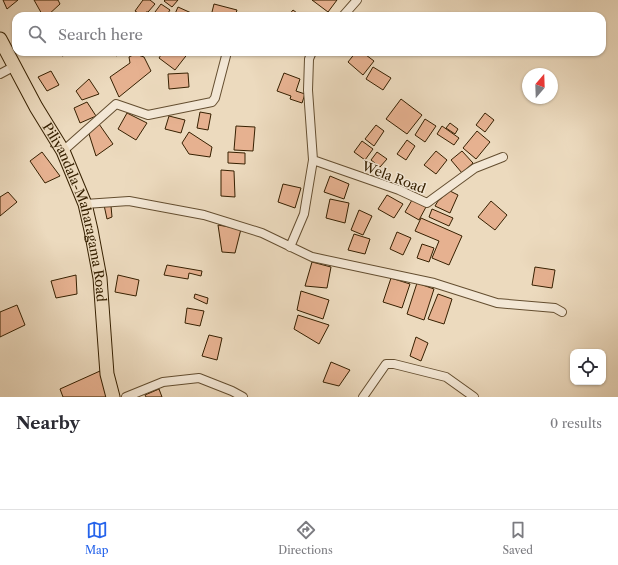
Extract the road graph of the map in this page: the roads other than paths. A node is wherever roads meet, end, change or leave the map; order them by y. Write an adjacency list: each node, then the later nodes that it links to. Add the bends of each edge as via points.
1 (357, 0): 2 (street)
2 (346, 12)
3 (0, 39): 6 (main road, Piliyandala-Maharagama Road)
4 (226, 56): 8 (street, via 212,102 148,115 116,104)
5 (310, 56): 10 (street, via 308,90)
6 (14, 66): 7 (street); 8 (main road, Piliyandala-Maharagama Road)
7 (0, 74)
8 (63, 151): 11 (main road, Piliyandala-Maharagama Road)
9 (503, 157): 10 (street, Wela Road, via 475,168 427,203 399,190)
10 (313, 160): 12 (street, via 304,214)
11 (85, 204): 12 (street, via 129,201 204,215 262,233); 14 (main road, Piliyandala-Maharagama Road, via 100,278 107,374)
12 (290, 247): 13 (street, via 312,257 434,283 497,303 555,308)
13 (562, 312)
14 (113, 397)
15 (126, 397): 16 (street, via 163,382 199,378)
16 (243, 397)
17 (363, 397): 18 (street, via 386,364 446,377)
18 (474, 397)

